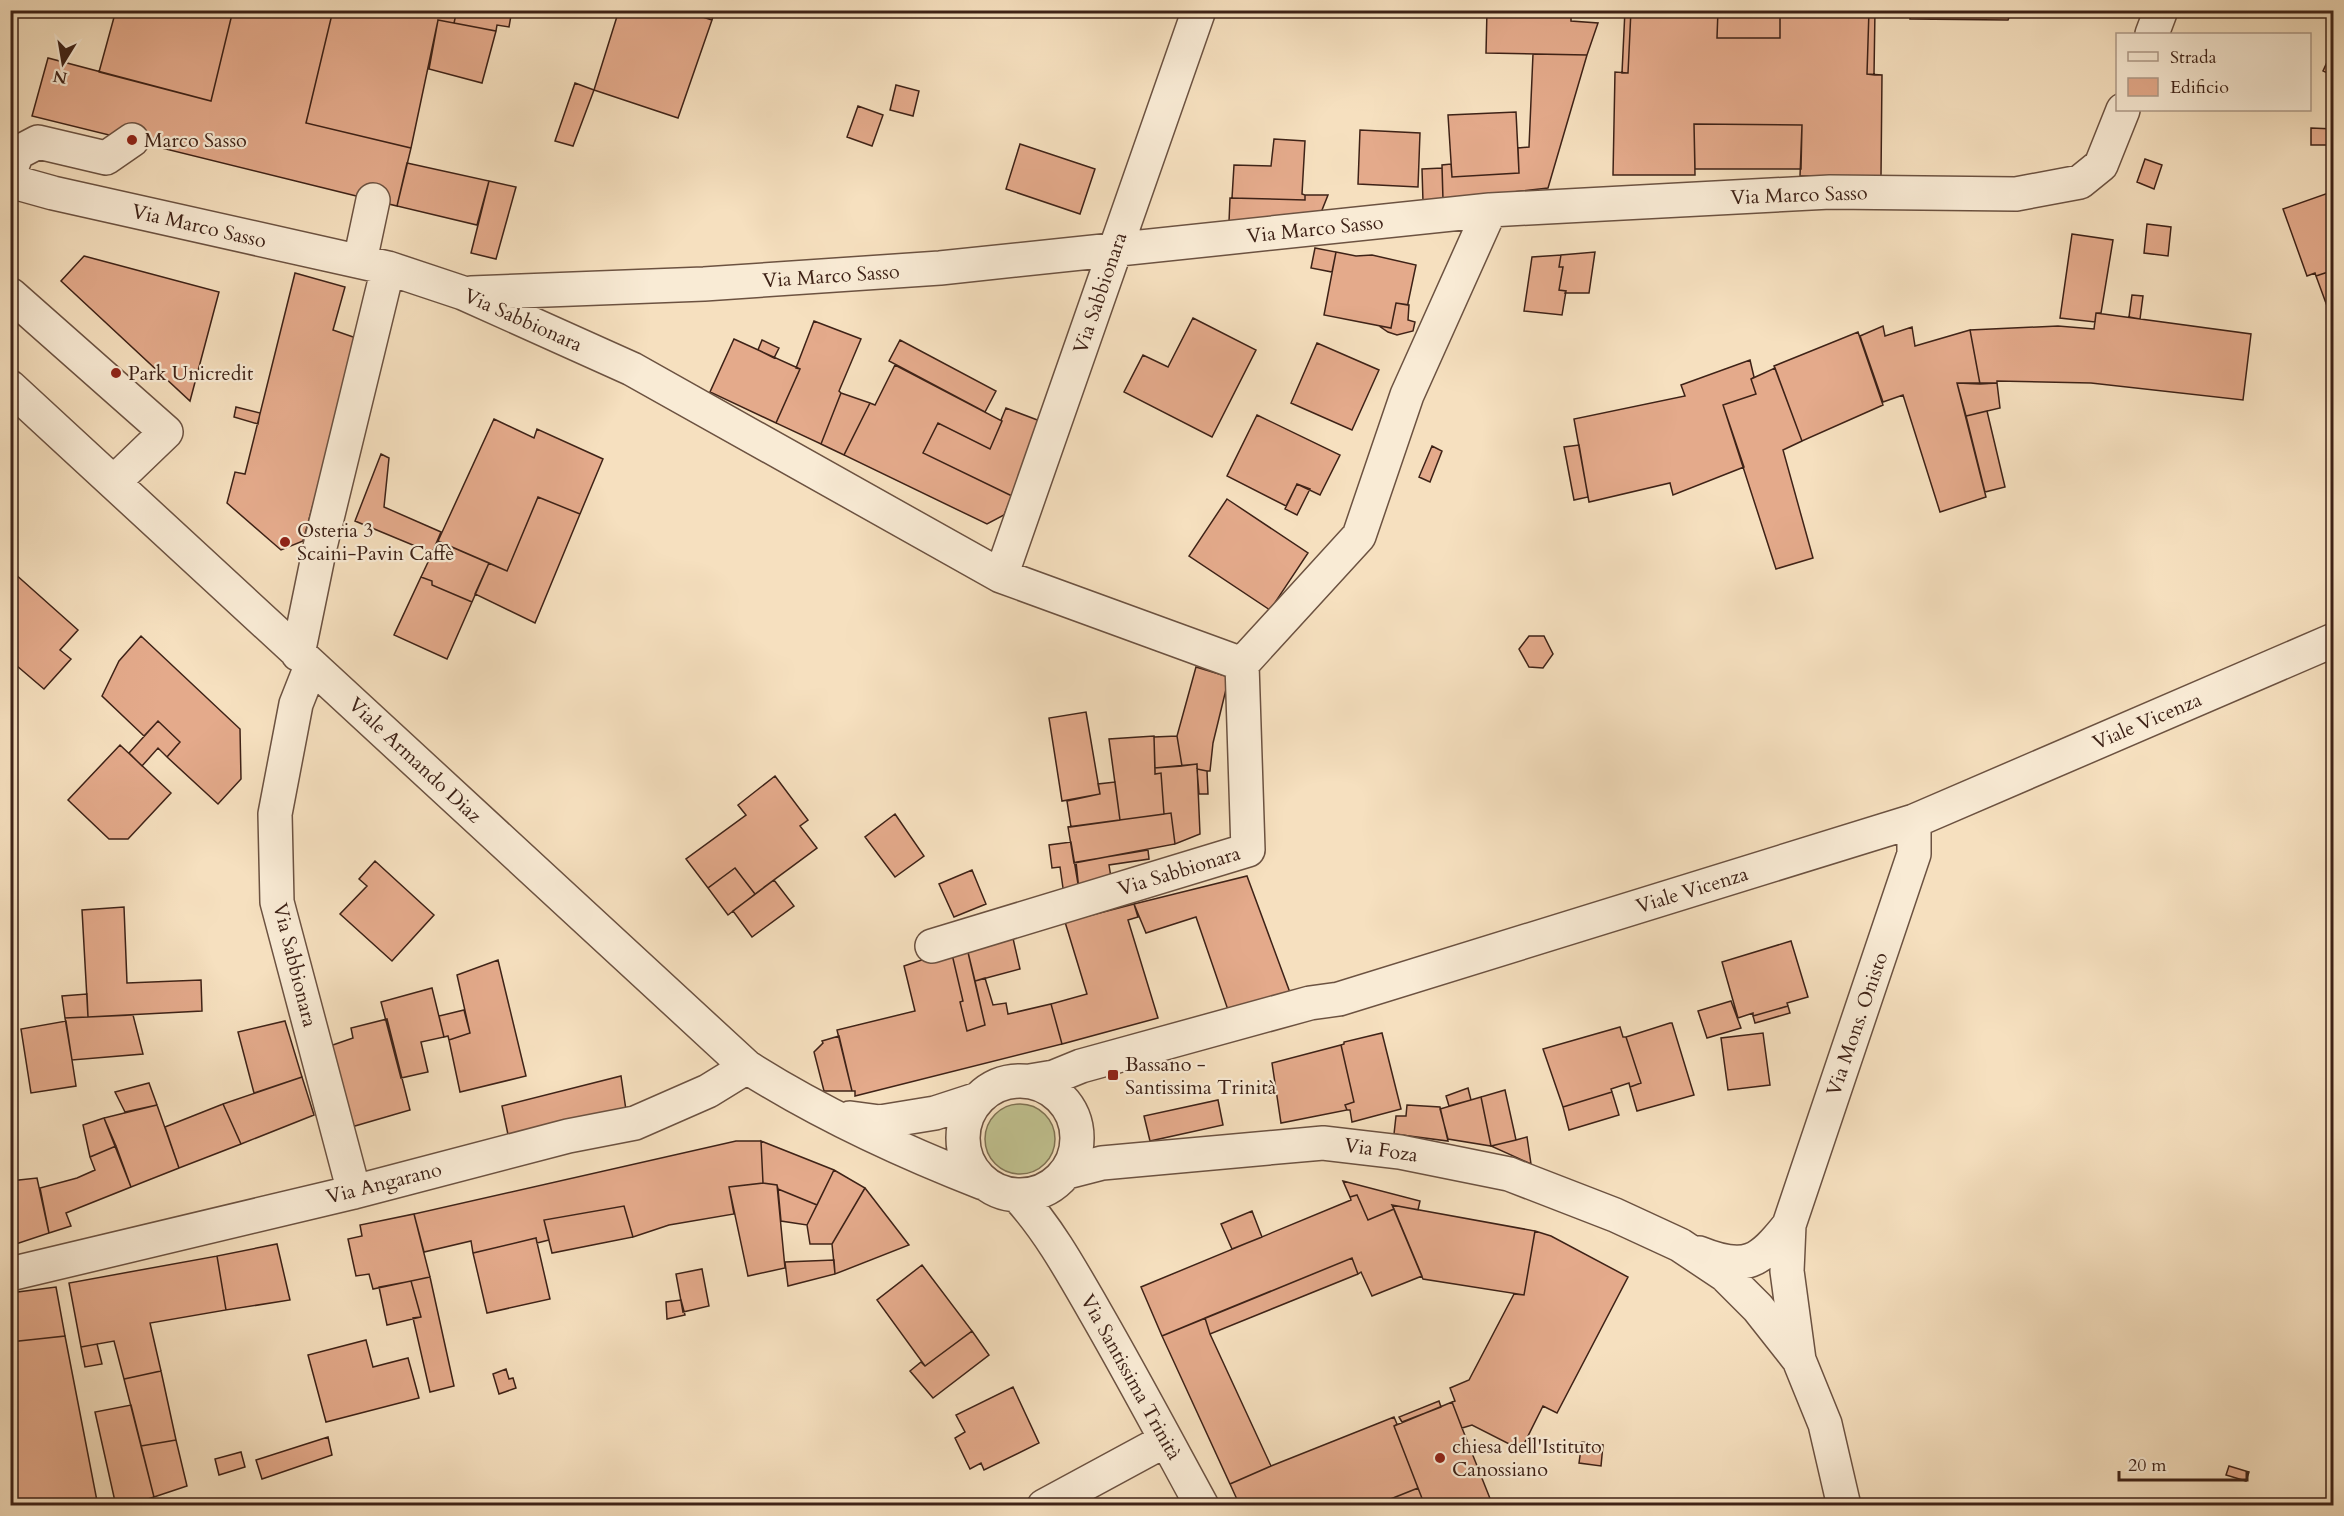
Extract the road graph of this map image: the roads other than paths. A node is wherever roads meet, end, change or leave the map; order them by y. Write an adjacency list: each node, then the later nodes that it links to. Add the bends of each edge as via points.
1 (1199, 10): 10 (street, Via Sabbionara)
2 (2161, 10): 3 (street)
3 (2152, 33)
4 (2122, 111): 9 (street, Via Marco Sasso, via 2101,165 2080,182 2016,194 1830,192)
5 (132, 140): 6 (street, via 106,158 38,142 17,153)
6 (10, 172)
7 (10, 181): 11 (street, Via Marco Sasso)
8 (373, 200): 11 (street)
9 (1490, 210): 10 (street, Via Marco Sasso); 19 (street, via 1407,395 1359,536)
10 (1115, 250): 12 (street, Via Marco Sasso, via 940,268 704,284); 16 (street, Via Sabbionara)
11 (374, 265): 12 (street, Via Sabbionara); 18 (street, Via Sabbionara, via 320,547)
12 (463, 293): 16 (street, Via Sabbionara, via 632,369)
13 (11, 295): 15 (street, via 166,432)
14 (10, 387): 15 (street, Viale Armando Diaz)
15 (114, 482): 18 (street, Viale Armando Diaz)
16 (1001, 576): 19 (street, Via Sabbionara)
17 (2334, 640): 20 (street, Viale Vicenza)
18 (305, 660): 22 (street, Viale Armando Diaz); 28 (street, Via Sabbionara, via 275,814 277,903)
19 (1242, 664): 21 (street, Via Sabbionara, via 1248,850)
20 (1914, 821): 23 (street, Viale Vicenza, via 1339,999 1310,1003); 30 (street, Via Mons. Onisto, via 1914,854)
21 (932, 946)
22 (747, 1067): 25 (street, Viale Armando Diaz); 28 (street, Via Angarano, via 708,1090 635,1123 568,1136)
23 (1030, 1082): 24 (street, via 1011,1081 993,1087); 26 (street, via 1063,1100 1073,1117 1076,1155)
24 (978, 1099): 25 (street, Viale Armando Diaz, via 935,1113 880,1122); 27 (street, via 967,1115 962,1133 963,1152)
25 (833, 1116): 27 (street, Viale Armando Diaz)
26 (1064, 1175): 29 (street, via 1037,1193); 31 (street, Via Foza, via 1102,1163 1150,1158 1323,1143 1360,1146 1509,1174); 32 (street, Via Santissima Trinità, via 1054,1199)
27 (983, 1183): 29 (street, via 999,1193)
28 (354, 1192): 33 (street, Via Angarano)
29 (1018, 1196): 32 (street, Via Santissima Trinità)
30 (1789, 1225): 31 (street, Via Foza, via 1769,1250 1749,1262 1716,1260); 34 (street, via 1787,1271)
31 (1680, 1245): 34 (street, Via Foza, via 1725,1275 1758,1308)
32 (1059, 1248): 35 (street, Via Santissima Trinità)
33 (10, 1274)
34 (1799, 1360): 38 (street, via 1825,1424)
35 (1166, 1440): 36 (street); 37 (street, Via Santissima Trinità)
36 (1044, 1506)
37 (1202, 1506)
38 (1844, 1506)

